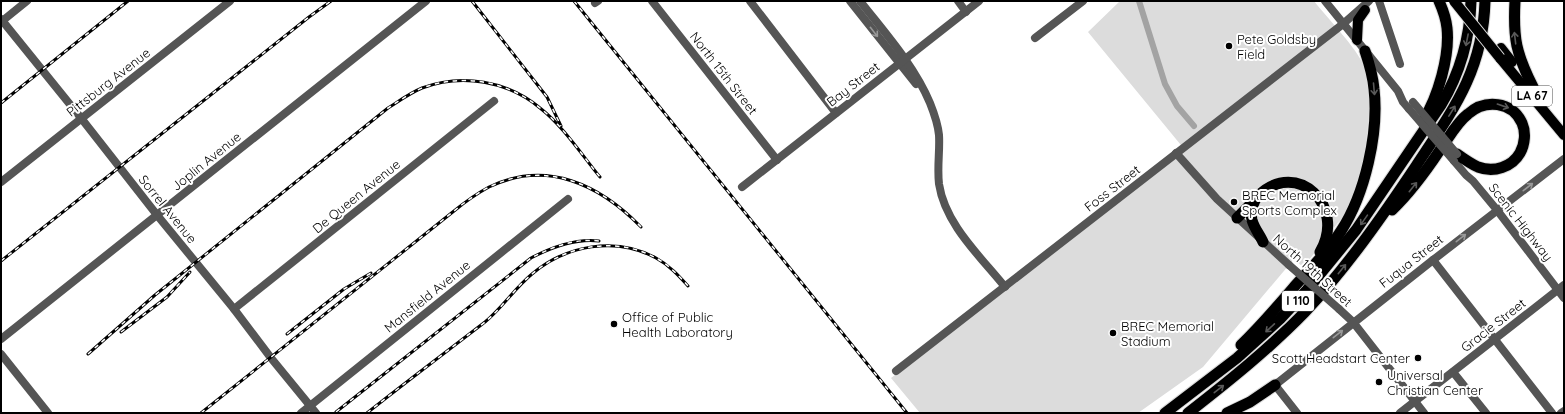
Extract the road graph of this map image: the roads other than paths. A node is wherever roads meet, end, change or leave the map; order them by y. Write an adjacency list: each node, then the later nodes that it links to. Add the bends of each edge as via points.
1 (27, 1): 22 (street)
2 (230, 1): 33 (street, Pittsburg Avenue)
3 (426, 1): 46 (street, Joplin Avenue)
4 (652, 1): 39 (street, North 15th Street)
5 (750, 1): 32 (street)
6 (850, 1): 28 (street, one-way to 28)
7 (860, 1): 28 (street)
8 (958, 1): 21 (street)
9 (979, 1): 21 (street, Bay Street)
10 (1083, 1): 24 (street)
11 (1325, 1): 23 (street, Scenic Highway)
12 (1374, 1): 20 (street, Foss Street)
13 (1379, 1): 29 (street)
14 (1439, 1): 42 (highway, via 1447,26 1448,43 1439,84 1427,115 1410,141)
15 (1454, 1): 27 (main road, LA 67, bridge)
16 (1462, 1): 27 (main road, LA 67)
17 (1471, 1): 42 (highway, I 110, one-way to 42, via 1467,40 1454,80 1441,105)
18 (1485, 1): 48 (highway, I 110, one-way to 18, via 1461,97 1478,51)
19 (1515, 1): 30 (highway, one-way to 19, via 1517,50 1514,29)
20 (1367, 6): 23 (street, Foss Street, via 1350,22); 25 (main road, via 1358,20)
21 (966, 12): 28 (street, Bay Street)
22 (1, 21): 33 (street, Sorrel Avenue)
23 (1343, 24): 25 (street, Scenic Highway); 36 (street, Foss Street)
24 (1035, 38)
25 (1357, 40): 26 (street, Scenic Highway)
26 (1365, 51): 37 (street, Scenic Highway, bridge, via 1398,91 1409,97 1411,105); 51 (highway, one-way to 51, via 1375,99 1372,139 1364,179 1354,207 1340,232)
27 (1501, 53): 30 (main road, LA 67); 35 (main road, LA 67)
28 (902, 61): 32 (street, Bay Street); 52 (street, via 930,103 938,130 938,175 945,205 959,230)
29 (1400, 64)
30 (1533, 87): 34 (main road, LA 67)
31 (494, 101): 55 (street, De Queen Avenue)
32 (836, 113): 39 (street, Bay Street)
33 (81, 118): 40 (street, Pittsburg Avenue); 46 (street, Sorrel Avenue)
34 (1564, 125)
35 (1564, 135)
36 (1176, 153): 47 (street, North 19th Street); 52 (street, Foss Street)
37 (1455, 158): 45 (street, Scenic Highway, via 1470,172 1473,181); 48 (highway, one-way to 37, via 1411,190 1471,111 1481,106 1498,104 1509,108 1520,120 1524,131 1523,148 1508,166 1484,169)
38 (1564, 159): 45 (street, Fuqua Street, one-way to 38)
39 (777, 160): 41 (street, Bay Street)
40 (1, 182)
41 (742, 187)
42 (1386, 188): 63 (highway, I 110, one-way to 63, via 1348,241 1300,298 1238,358)
43 (1257, 197): 47 (highway); 49 (highway, via 1251,215); 51 (highway, via 1275,185 1296,184 1314,192 1326,209 1329,224 1324,245)
44 (568, 198): 65 (street, Mansfield Avenue)
45 (1497, 210): 50 (street, Fuqua Street, one-way to 45); 53 (street, Scenic Highway)
46 (156, 215): 55 (street, Sorrel Avenue); 57 (street, Joplin Avenue)
47 (1237, 218): 49 (street, North 19th Street)
48 (1376, 225): 71 (highway, I 110, one-way to 48, via 1248,366 1297,320 1340,272)
49 (1264, 242): 56 (street, North 19th Street, bridge)
50 (1432, 260): 56 (street, Fuqua Street); 58 (street)
51 (1295, 286): 63 (highway, via 1248,339 1206,374)
52 (1005, 287): 60 (street, Foss Street)
53 (1561, 288): 54 (street, Scenic Highway); 58 (street, Gracie Street)
54 (1564, 298)
55 (234, 309): 65 (street, Sorrel Avenue)
56 (1353, 322): 62 (street, Fuqua Street, one-way to 56); 64 (street, North 19th Street)
57 (1, 339)
58 (1494, 339): 61 (street, Gracie Street); 77 (street)
59 (1, 354): 67 (street)
60 (896, 371)
61 (1453, 372): 64 (street, Gracie Street); 76 (street)
62 (1275, 385): 72 (highway, via 1250,402); 73 (street)
63 (1189, 394): 70 (highway, I 110)
64 (1415, 401): 74 (street, Gracie Street); 75 (street, North 19th Street)
65 (310, 406): 68 (street, Mansfield Avenue); 69 (street, Sorrel Avenue)
66 (1564, 411): 78 (street)
67 (48, 413)
68 (301, 413)
69 (316, 413)
70 (1165, 413)
71 (1188, 413)
72 (1227, 413)
73 (1297, 413)
74 (1400, 413)
75 (1424, 413)
76 (1486, 413)
77 (1552, 413)
78 (1561, 413)

